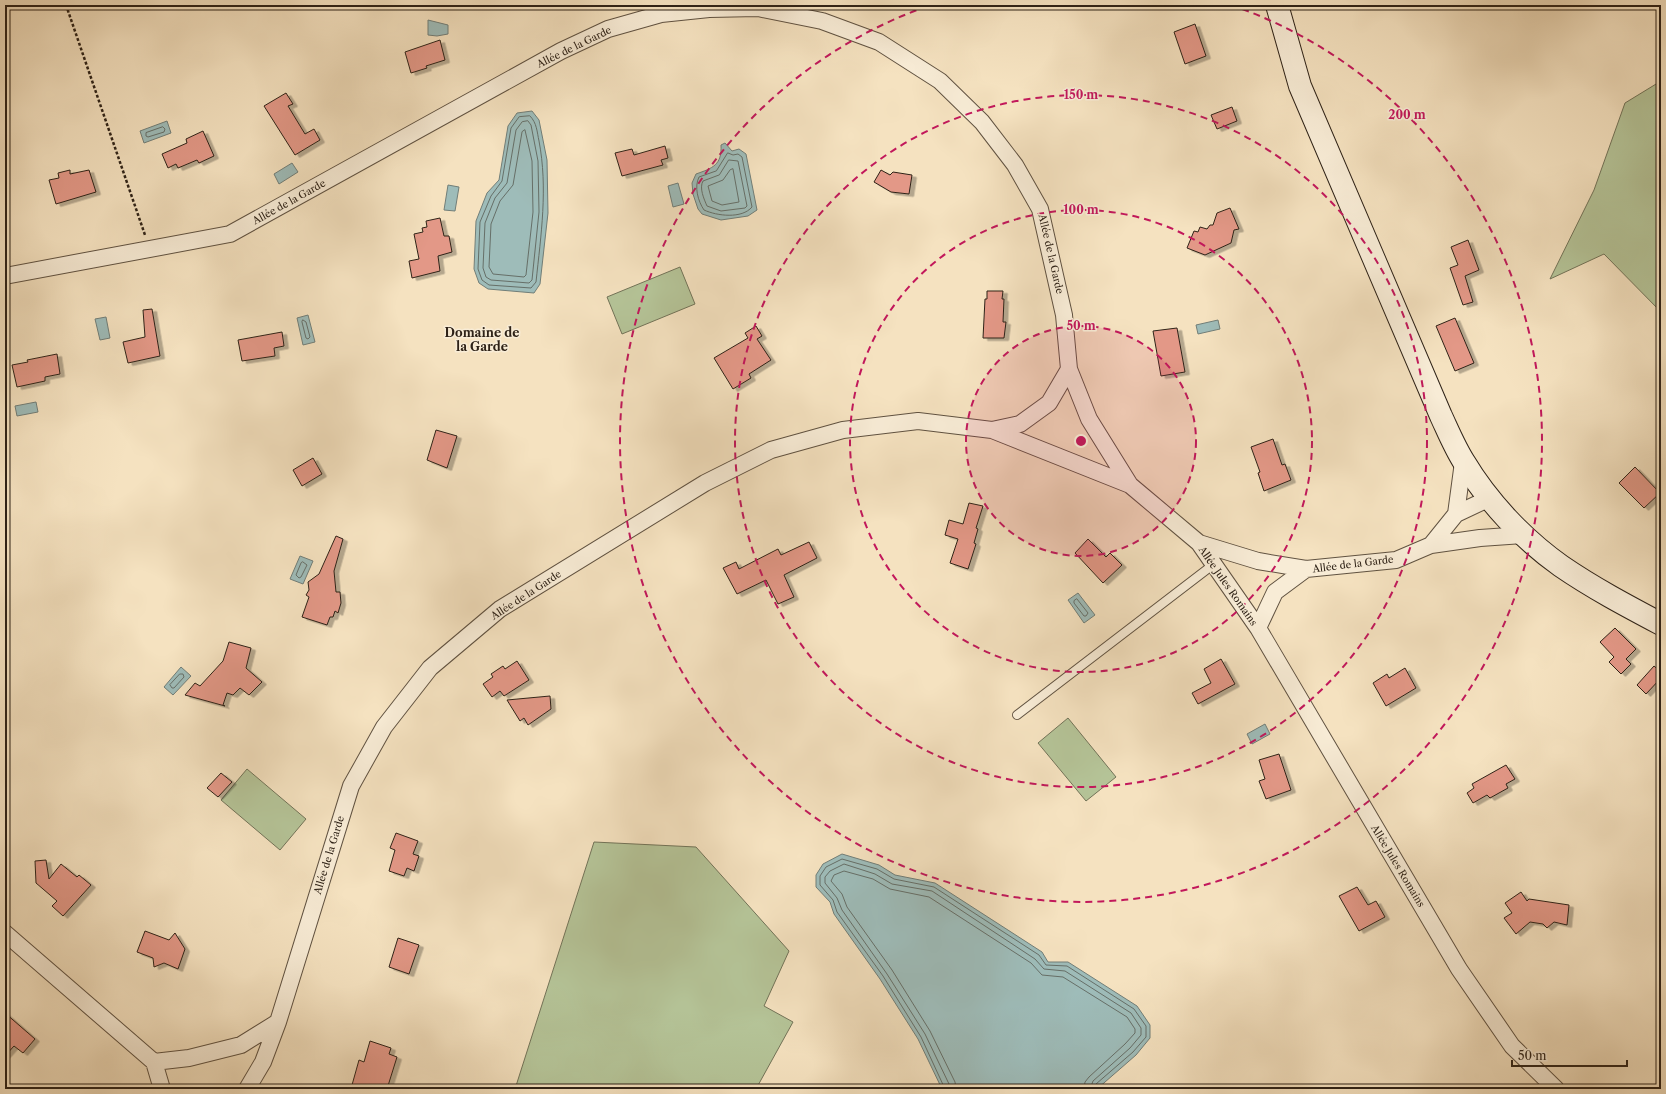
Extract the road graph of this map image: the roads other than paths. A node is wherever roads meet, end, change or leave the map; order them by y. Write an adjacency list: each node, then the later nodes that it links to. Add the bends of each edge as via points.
1 (1277, 5): 5 (main road, via 1300,86 1441,416)
2 (5, 276): 3 (street, Allée de la Garde, via 230,234 561,51 608,29 661,14 709,9 758,8 822,21 880,42 940,81 982,122 1015,165 1040,209 1064,315)
3 (1069, 369): 4 (street, Allée de la Garde, via 1049,403 1020,424); 6 (street, Allée de la Garde, via 1089,419)
4 (992, 430): 6 (street, Allée de la Garde); 18 (street, Allée de la Garde, via 918,421 843,430 771,450 705,483 500,609 430,668 384,727 351,786)
5 (1464, 462): 7 (main road); 8 (street)
6 (1130, 485): 10 (street, Allée de la Garde)
7 (1490, 498): 8 (street, Allée de la Garde); 9 (main road)
8 (1456, 514): 11 (street, Allée de la Garde)
9 (1523, 535): 11 (street, Allée de la Garde); 14 (main road, via 1561,566)
10 (1198, 543): 12 (street, Allée Jules Romains); 13 (street, Allée de la Garde, via 1258,561)
11 (1431, 545): 13 (street, Allée de la Garde, via 1396,560)
12 (1214, 564): 15 (street, Allée Jules Romains); 16 (lane)
13 (1306, 569): 15 (street, Allée Jules Romains, via 1275,592)
14 (1661, 624)
15 (1258, 628): 22 (street, Allée Jules Romains, via 1459,969 1512,1046)
16 (1017, 715)
17 (5, 932): 19 (street)
18 (278, 1022): 19 (street, via 241,1045 189,1058); 21 (street, Allée de la Garde, via 264,1062)
19 (154, 1062): 20 (street)
20 (162, 1089)
21 (248, 1089)
22 (1556, 1089)

